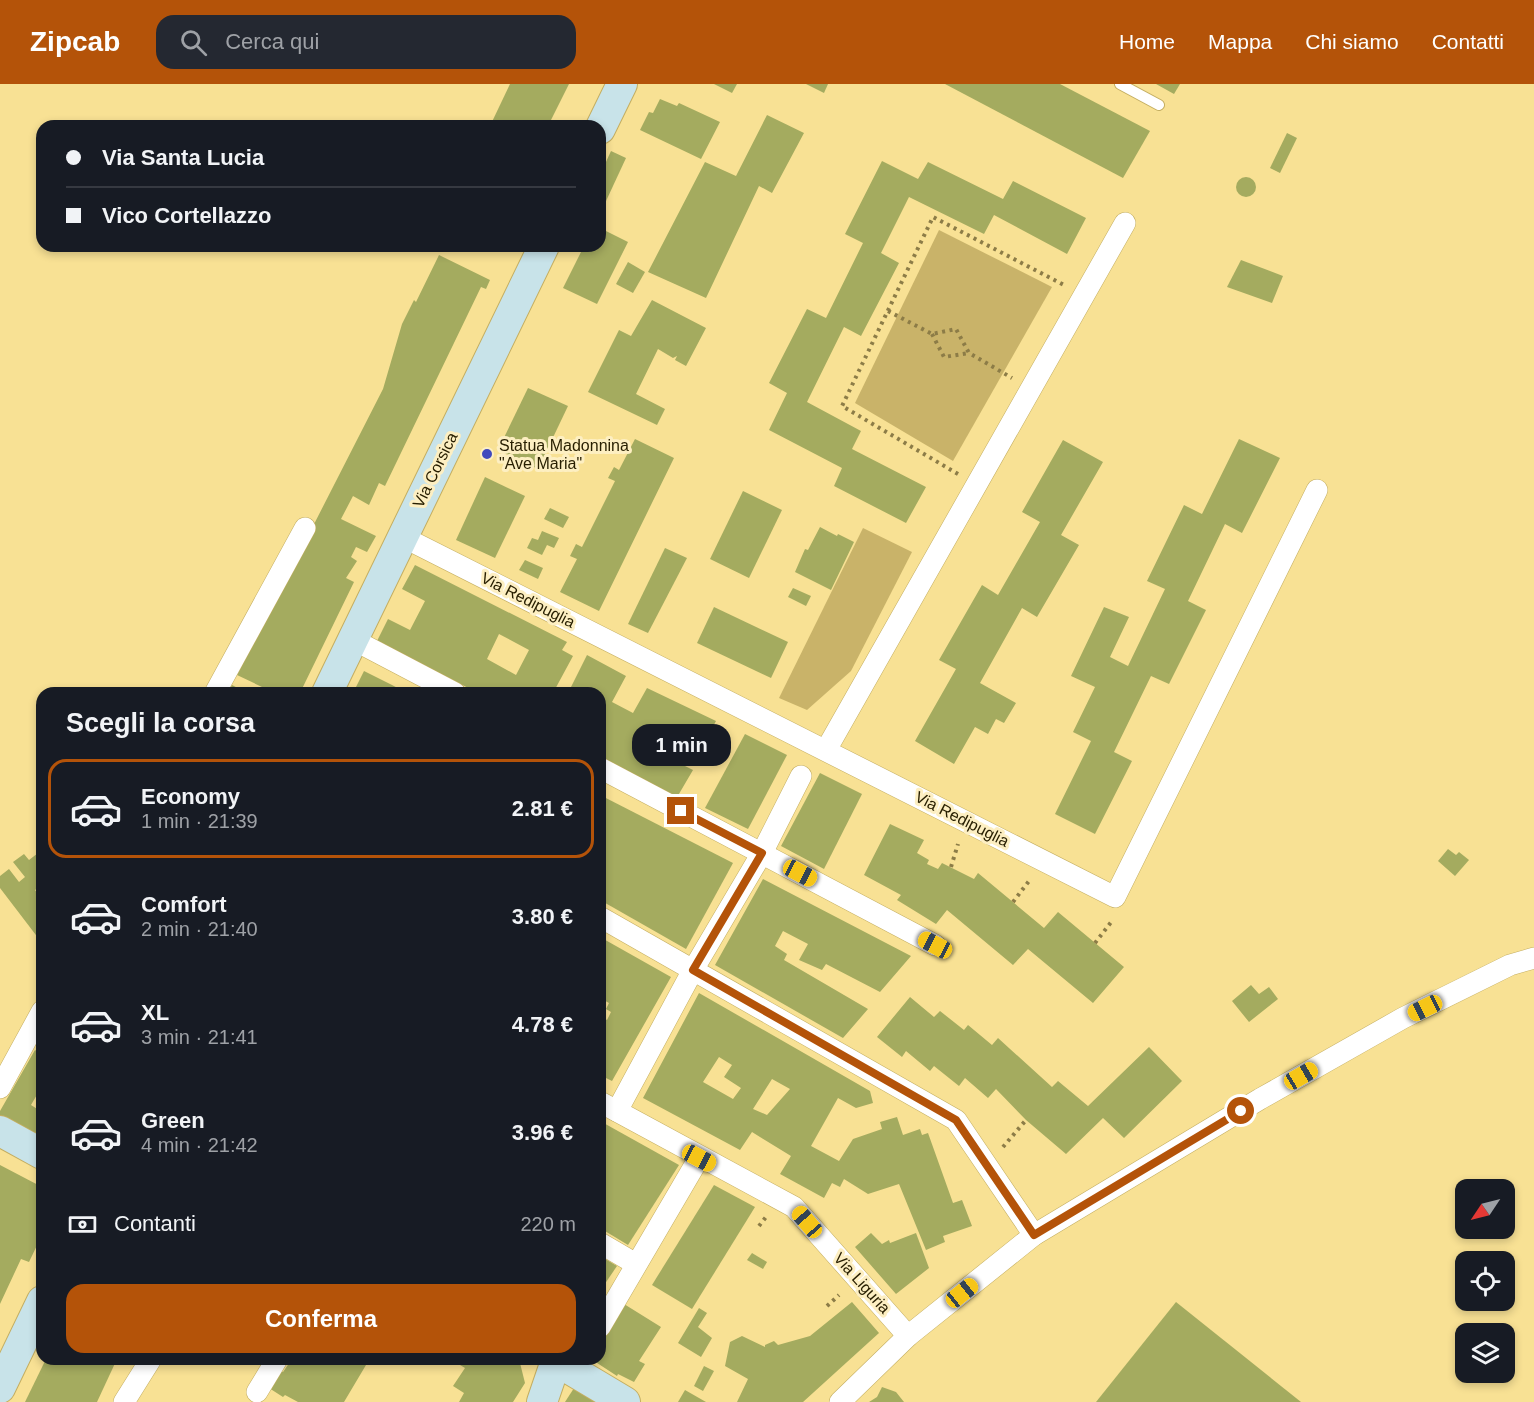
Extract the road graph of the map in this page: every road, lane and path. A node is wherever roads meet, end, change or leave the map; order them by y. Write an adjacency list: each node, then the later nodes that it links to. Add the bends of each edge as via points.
1 (622, 84): 4 (street)
2 (1120, 84): 3 (lane)
3 (1159, 105)
4 (604, 120)
5 (1125, 223): 7 (street)
6 (540, 252): 15 (street, Via Corsica)
7 (1084, 295): 8 (path, via 933,217); 11 (street)
8 (888, 311): 9 (path); 12 (path, via 842,406)
9 (932, 334): 10 (path, via 944,357); 10 (path, via 956,329)
10 (969, 353): 11 (path)
11 (1031, 388): 12 (street)
12 (976, 484): 20 (street)
13 (1317, 490): 20 (street, Via Redipuglia, via 1115,897)
14 (305, 528): 17 (street)
15 (403, 537): 16 (street, Via Corsica); 20 (street, Via Redipuglia)
16 (352, 639): 18 (street, Via Corsica); 19 (street)
17 (218, 687)
18 (330, 687)
19 (444, 687)
20 (826, 750)
21 (606, 771): 23 (street)
22 (801, 776): 23 (street)
23 (762, 853): 25 (street); 27 (street)
24 (606, 920): 27 (street)
25 (935, 945)
26 (1534, 958): 36 (street, via 1510,965 1403,1018)
27 (693, 970): 30 (street); 35 (street, via 956,1120)
28 (36, 1022): 29 (street)
29 (0, 1088)
30 (608, 1107): 34 (street, Via Liguria)
31 (1026, 1120): 35 (path)
32 (0, 1131): 33 (street)
33 (36, 1151)
34 (699, 1158): 38 (street); 41 (street, Via Liguria, via 794,1207)
35 (987, 1166): 36 (street)
36 (1034, 1235): 41 (street)
37 (606, 1246): 38 (street)
38 (636, 1264): 40 (street)
39 (36, 1313): 46 (street)
40 (606, 1316)
41 (908, 1336): 51 (street)
42 (147, 1365): 48 (street)
43 (274, 1365): 47 (street)
44 (564, 1365): 49 (street)
45 (570, 1365): 50 (street)
46 (0, 1388)
47 (257, 1392)
48 (124, 1402)
49 (542, 1402)
50 (625, 1402)
51 (840, 1402)

